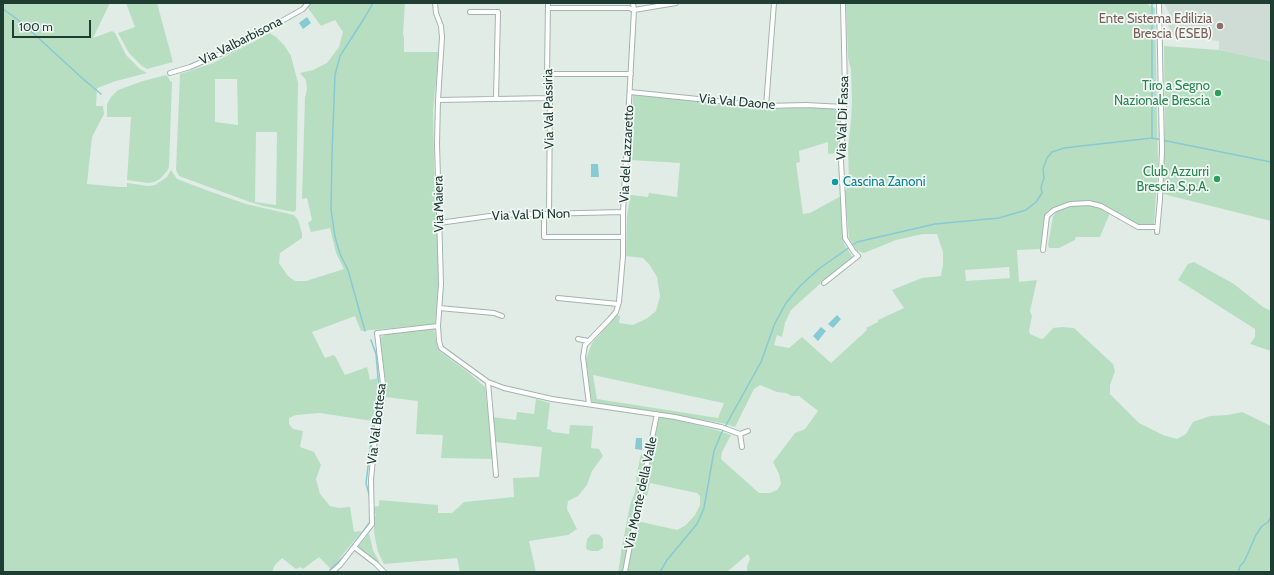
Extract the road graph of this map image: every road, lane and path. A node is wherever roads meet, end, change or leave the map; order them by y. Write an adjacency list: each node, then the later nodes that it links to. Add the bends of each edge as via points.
1 (308, 3): 12 (street, Via Valbarbisona, via 303,9 232,49)
2 (435, 3): 18 (street, Via Maiera, via 442,37)
3 (548, 3): 9 (street, Via Val Passiria)
4 (633, 3): 10 (street, Via del Lazzaretto)
5 (676, 3): 10 (street)
6 (774, 3): 19 (street)
7 (843, 3): 20 (street, Via Val Di Fassa)
8 (1159, 3): 26 (street, via 1162,144 1157,229 1138,227 1101,206 1089,203 1069,205 1054,210 1047,216)
9 (548, 8): 10 (street); 13 (street, Via Val Passiria)
10 (634, 10): 14 (street, Via del Lazzaretto)
11 (470, 12): 17 (street, via 498,12)
12 (170, 73)
13 (547, 74): 14 (street); 16 (street, Via Val Passiria)
14 (631, 74): 15 (street, Via del Lazzaretto)
15 (630, 92): 19 (street, Via Val Daone); 21 (street, Via del Lazzaretto)
16 (550, 98): 17 (street); 23 (street, Via Val Passiria)
17 (496, 99): 18 (street)
18 (438, 100): 24 (street, Via Maiera)
19 (766, 106): 20 (street, Via Val Daone, via 806,104)
20 (844, 107): 27 (street, Via Val Di Fassa, via 841,160 846,241 858,256)
21 (623, 212): 23 (street, Via Val Di Non); 25 (street, Via del Lazzaretto)
22 (544, 214): 23 (street, Via Val Di Non); 24 (street, Via Val Di Non, via 496,215); 25 (street, via 544,237)
23 (549, 214)
24 (439, 223): 30 (street, Via Maiera)
25 (623, 237): 29 (street, Via del Lazzaretto)
26 (1043, 250)
27 (824, 283)
28 (558, 298): 29 (street)
29 (618, 304): 34 (street, Via del Lazzaretto, via 610,320)
30 (439, 308): 31 (street); 32 (street, Via Maiera)
31 (502, 316)
32 (438, 326): 35 (street, Via Maiera, via 441,348); 42 (street, Via Val Bottesa, via 377,333 383,397 375,437 371,480 372,524)
33 (578, 339): 34 (street)
34 (588, 341): 36 (street, via 583,357)
35 (488, 382): 36 (street, Via Maiera, via 552,399); 41 (street)
36 (589, 404): 37 (street)
37 (657, 414): 39 (street, via 721,427); 45 (street, Via Monte della Valle)
38 (748, 432): 39 (street)
39 (740, 434): 40 (street)
40 (742, 447)
41 (496, 475)
42 (354, 547): 43 (street, Via Val Bottesa); 44 (street)
43 (332, 572)
44 (384, 572)
45 (626, 572)

